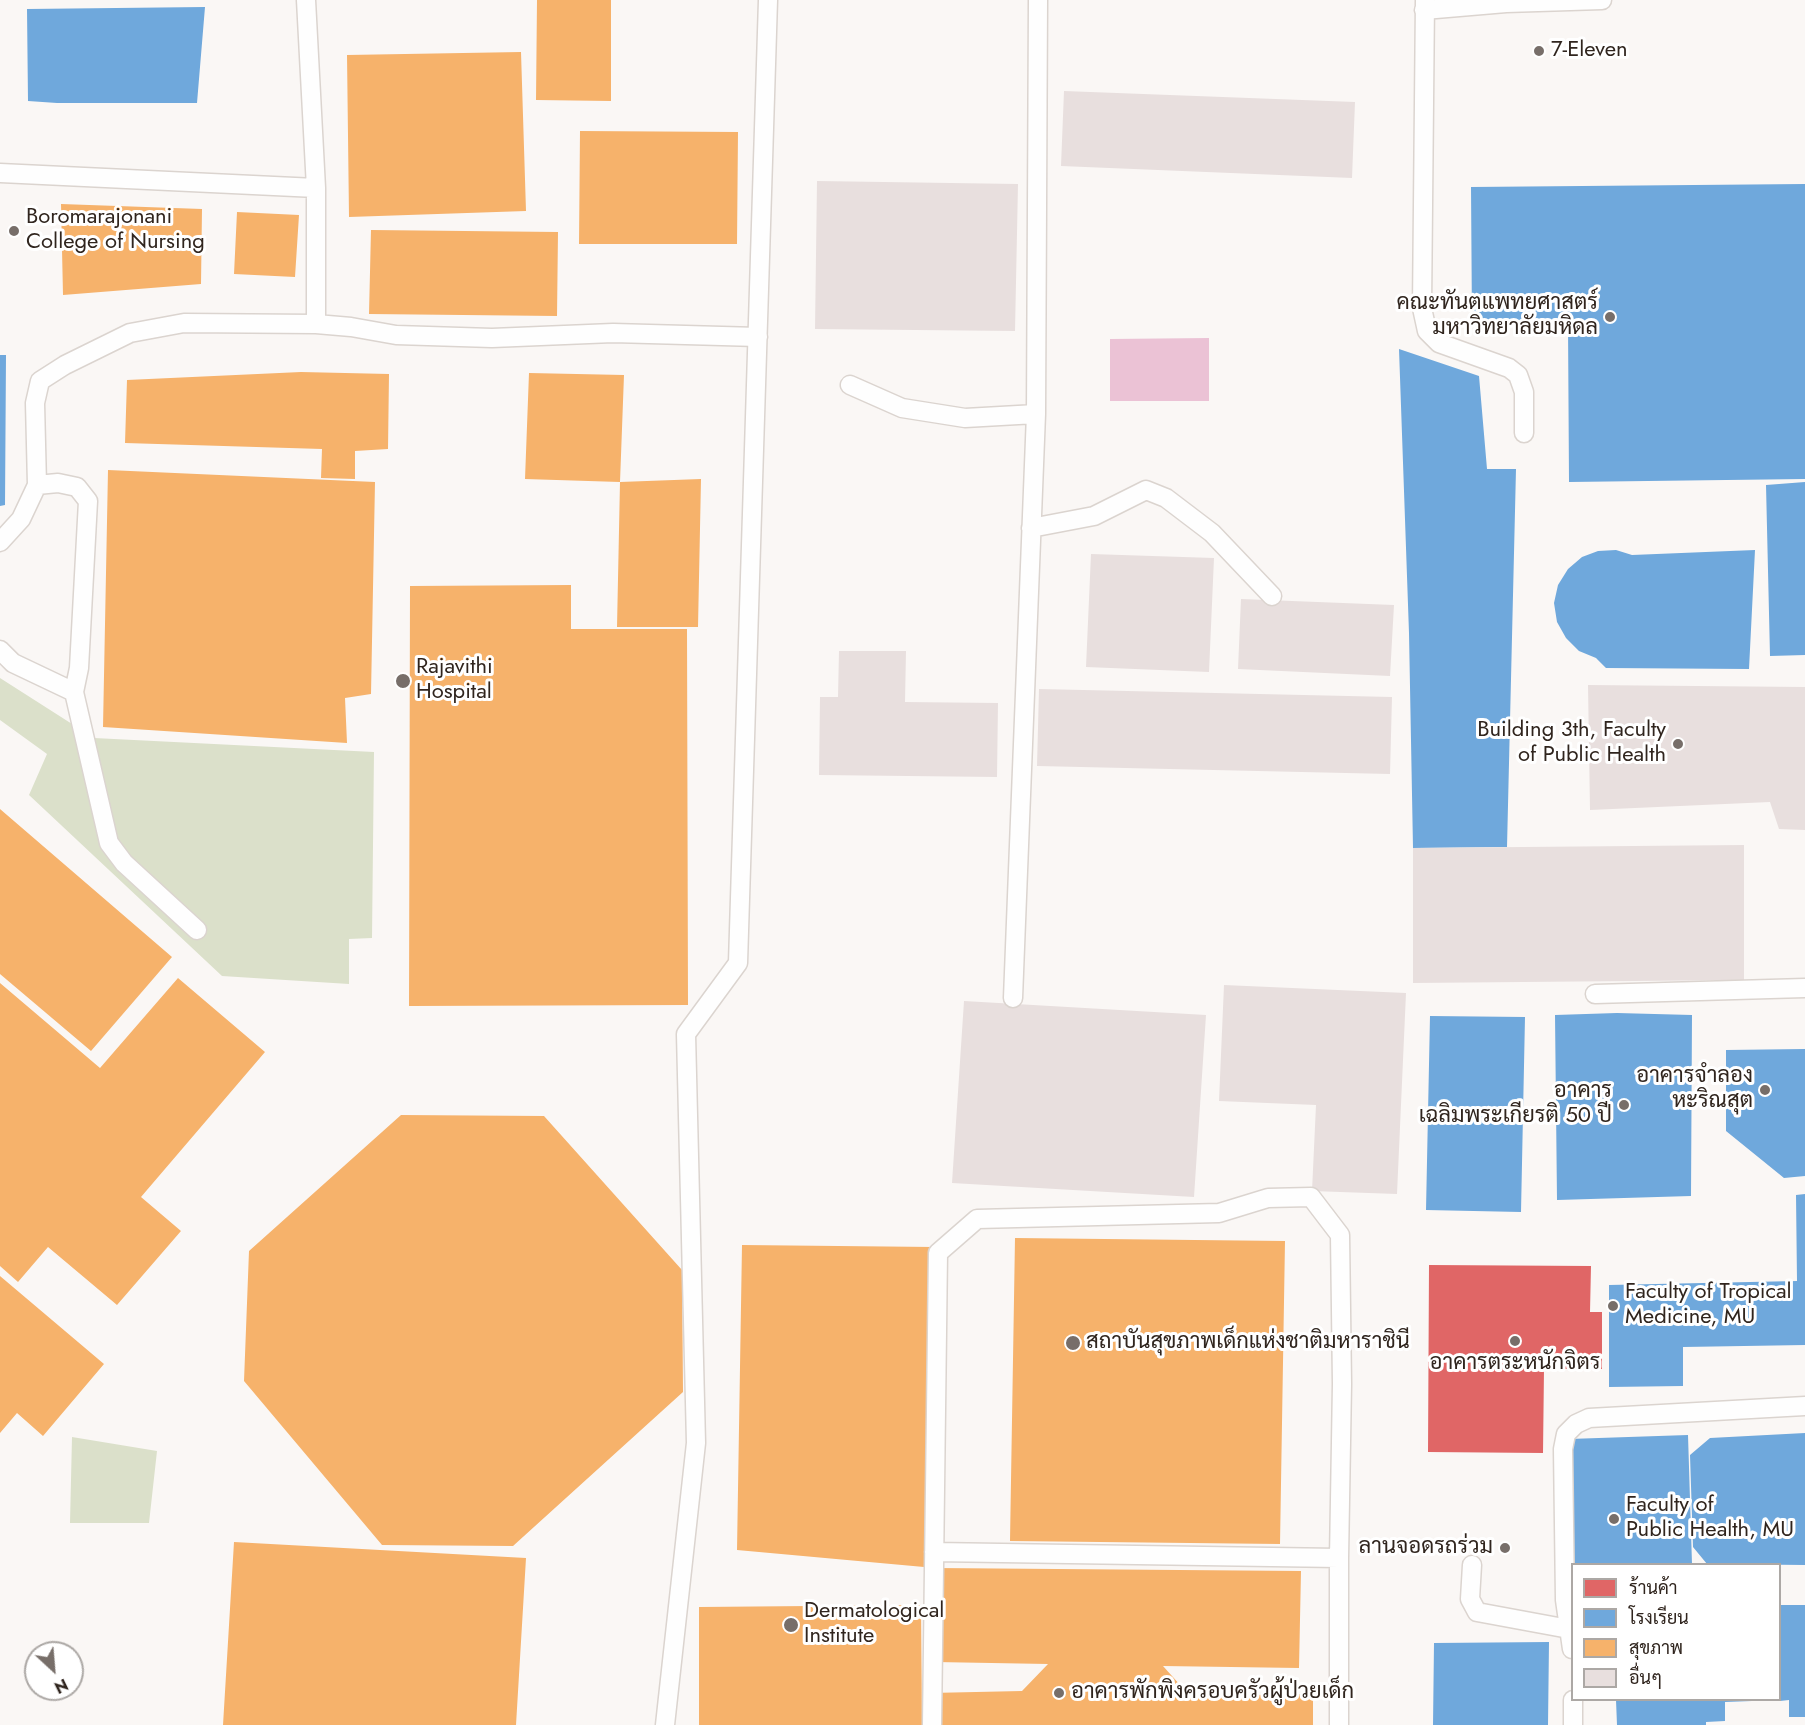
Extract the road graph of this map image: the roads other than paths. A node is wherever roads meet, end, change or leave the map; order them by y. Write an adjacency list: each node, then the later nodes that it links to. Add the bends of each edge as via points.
1 (306, 0): 7 (lane)
2 (768, 0): 9 (lane)
3 (1038, 0): 11 (lane)
4 (1602, 0): 5 (lane)
5 (1425, 5): 12 (lane, via 1422,308 1427,331 1439,344 1509,368 1518,375 1524,392)
6 (0, 173): 7 (lane)
7 (316, 188): 8 (lane)
8 (316, 324): 9 (lane, via 396,335 492,338 613,333); 13 (lane, via 184,323 130,333 65,365 40,381 35,403)
9 (758, 337): 30 (lane, via 738,963 686,1034 696,1443)
10 (850, 385): 11 (lane, via 902,408 966,418)
11 (1036, 414): 14 (lane)
12 (1524, 433)
13 (37, 485): 15 (lane, via 21,519); 18 (lane, via 58,483 77,487 88,501 79,668)
14 (1031, 528): 16 (lane, via 1094,516 1146,490 1166,498 1212,532); 22 (lane)
15 (0, 542)
16 (1272, 596)
17 (0, 650): 18 (lane, via 13,663)
18 (74, 692): 19 (lane, via 109,843 124,863)
19 (197, 930)
20 (1805, 988): 21 (lane)
21 (1596, 994)
22 (1012, 998)
23 (1805, 1406): 27 (lane, via 1589,1418 1576,1424 1566,1434 1563,1449 1565,1600)
24 (934, 1552): 25 (lane); 25 (lane, via 938,1253 976,1219 1219,1213 1268,1198 1311,1197 1340,1235); 31 (lane)
25 (1339, 1558): 32 (lane)
26 (1472, 1565): 27 (lane, via 1470,1599 1477,1612)
27 (1569, 1629): 28 (lane)
28 (1571, 1642)
29 (1573, 1701): 33 (lane)
30 (665, 1725)
31 (932, 1725)
32 (1339, 1725)
33 (1573, 1725)

